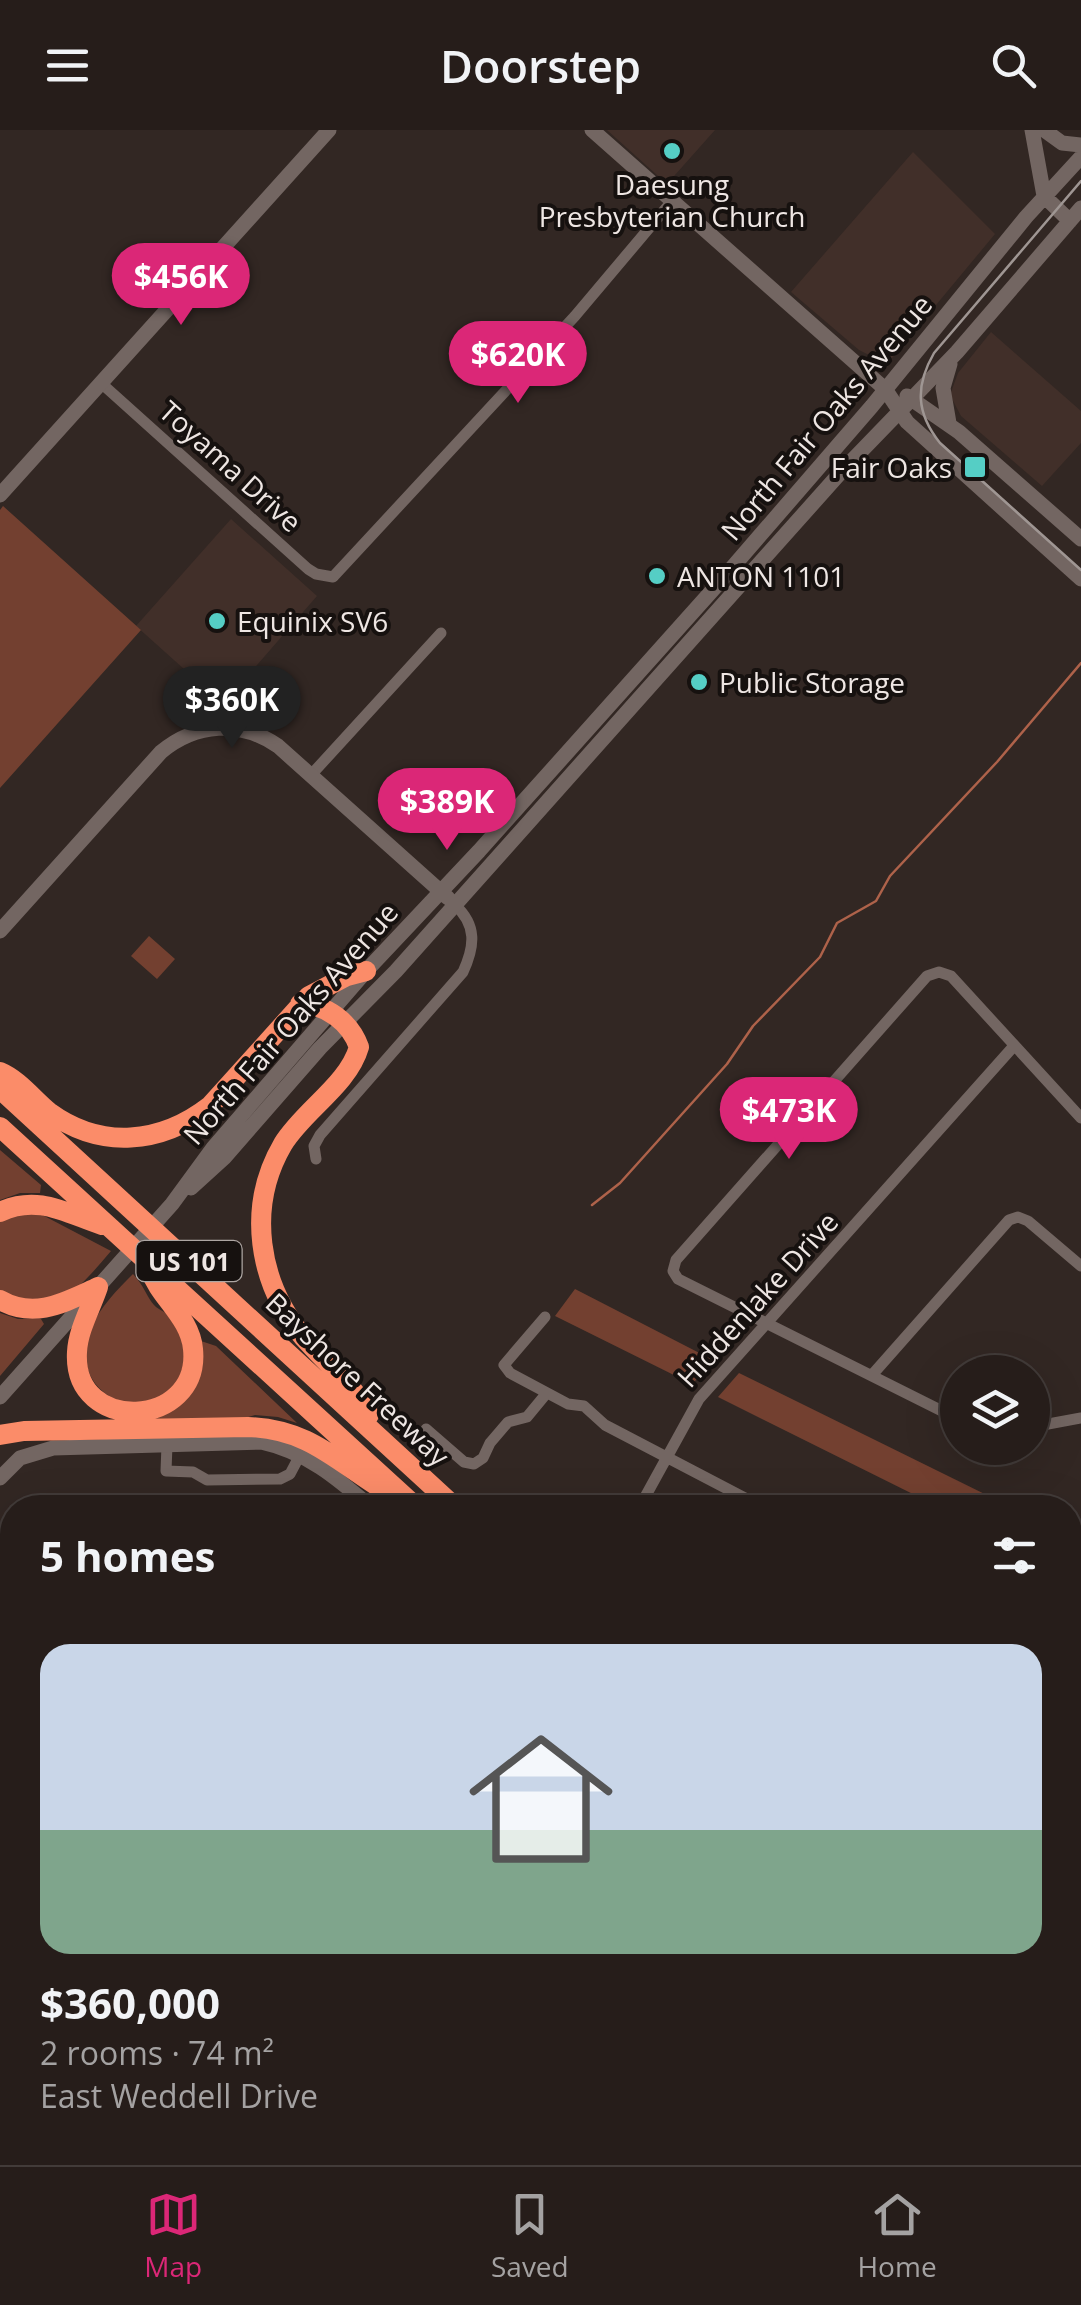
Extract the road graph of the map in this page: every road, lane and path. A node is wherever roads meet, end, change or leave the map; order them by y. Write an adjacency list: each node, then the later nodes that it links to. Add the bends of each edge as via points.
1 (329, 130): 11 (main road)
2 (592, 130): 8 (main road)
3 (1032, 130): 7 (main road)
4 (1044, 130): 5 (main road, via 1062,144)
5 (1081, 144)
6 (1081, 157): 7 (main road, North Fair Oaks Avenue)
7 (1044, 196): 9 (main road); 12 (main road, North Fair Oaks Avenue)
8 (672, 201): 11 (street, Toyama Drive, via 575,316 332,577 308,569); 12 (main road)
9 (1076, 215): 10 (main road, North Fair Oaks Avenue)
10 (958, 352): 13 (main road, North Fair Oaks Avenue); 15 (main road, via 944,382)
11 (101, 383): 16 (main road)
12 (884, 389): 13 (main road); 14 (main road); 21 (main road, North Fair Oaks Avenue)
13 (914, 398): 14 (main road, North Fair Oaks Avenue); 15 (main road)
14 (900, 414): 18 (main road); 22 (main road, North Fair Oaks Avenue)
15 (949, 423): 17 (main road)
16 (0, 495)
17 (1081, 540)
18 (1081, 578)
19 (441, 633): 20 (street)
20 (312, 775): 21 (main road); 23 (main road, via 271,741 244,730 217,728 181,738 150,763)
21 (440, 892): 22 (main road); 24 (main road, North Fair Oaks Avenue)
22 (455, 905): 26 (main road, North Fair Oaks Avenue, via 396,971); 32 (street, via 472,930 463,972 320,1135)
23 (0, 931)
24 (366, 971): 25 (highway); 26 (main road, North Fair Oaks Avenue)
25 (300, 1004): 26 (highway, via 314,1004); 28 (highway, via 210,1106 154,1136 87,1132)
26 (337, 1019): 37 (main road, North Fair Oaks Avenue, via 224,1158 172,1204); 48 (highway, via 355,1035 356,1057 284,1143 265,1186 260,1230 280,1304 361,1400)
27 (1013, 1047): 30 (street); 40 (street, Hiddenlake Drive); 40 (street, via 951,976 927,976 676,1260 678,1279)
28 (0, 1072)
29 (0, 1089): 48 (highway, Bayshore Freeway / US 101)
30 (1081, 1118)
31 (0, 1128): 34 (highway, Bayshore Freeway / US 101)
32 (316, 1159)
33 (0, 1212): 34 (highway, via 39,1203)
34 (110, 1228): 35 (highway, Bayshore Freeway / US 101)
35 (147, 1262): 37 (highway, via 194,1352 183,1388 160,1407 112,1409 85,1386 78,1343); 56 (highway, Bayshore Freeway / US 101)
36 (1081, 1266): 41 (street, via 1028,1222 1009,1220)
37 (104, 1281): 38 (highway, via 45,1309); 43 (main road, North Fair Oaks Avenue)
38 (0, 1300)
39 (545, 1317): 42 (street, via 504,1364)
40 (769, 1324): 41 (street); 52 (street, Hiddenlake Drive, via 699,1399)
41 (872, 1376): 44 (street)
42 (546, 1394): 47 (street, via 527,1416 508,1422 474,1464); 52 (street, via 584,1406 605,1425)
43 (0, 1397)
44 (940, 1410)
45 (1081, 1418): 46 (street)
46 (1050, 1424)
47 (426, 1429)
48 (378, 1434): 57 (highway, Bayshore Freeway / US 101)
49 (0, 1435): 55 (highway, via 280,1430 315,1443)
50 (166, 1445): 51 (main road, via 262,1442); 51 (street, via 166,1470 207,1480 286,1477); 53 (main road, via 53,1448 20,1458)
51 (300, 1454): 54 (main road)
52 (666, 1456): 58 (street, Hiddenlake Drive); 59 (street)
53 (0, 1478)
54 (357, 1495)
55 (394, 1495)
56 (400, 1495)
57 (442, 1495)
58 (646, 1495)
59 (740, 1495)

